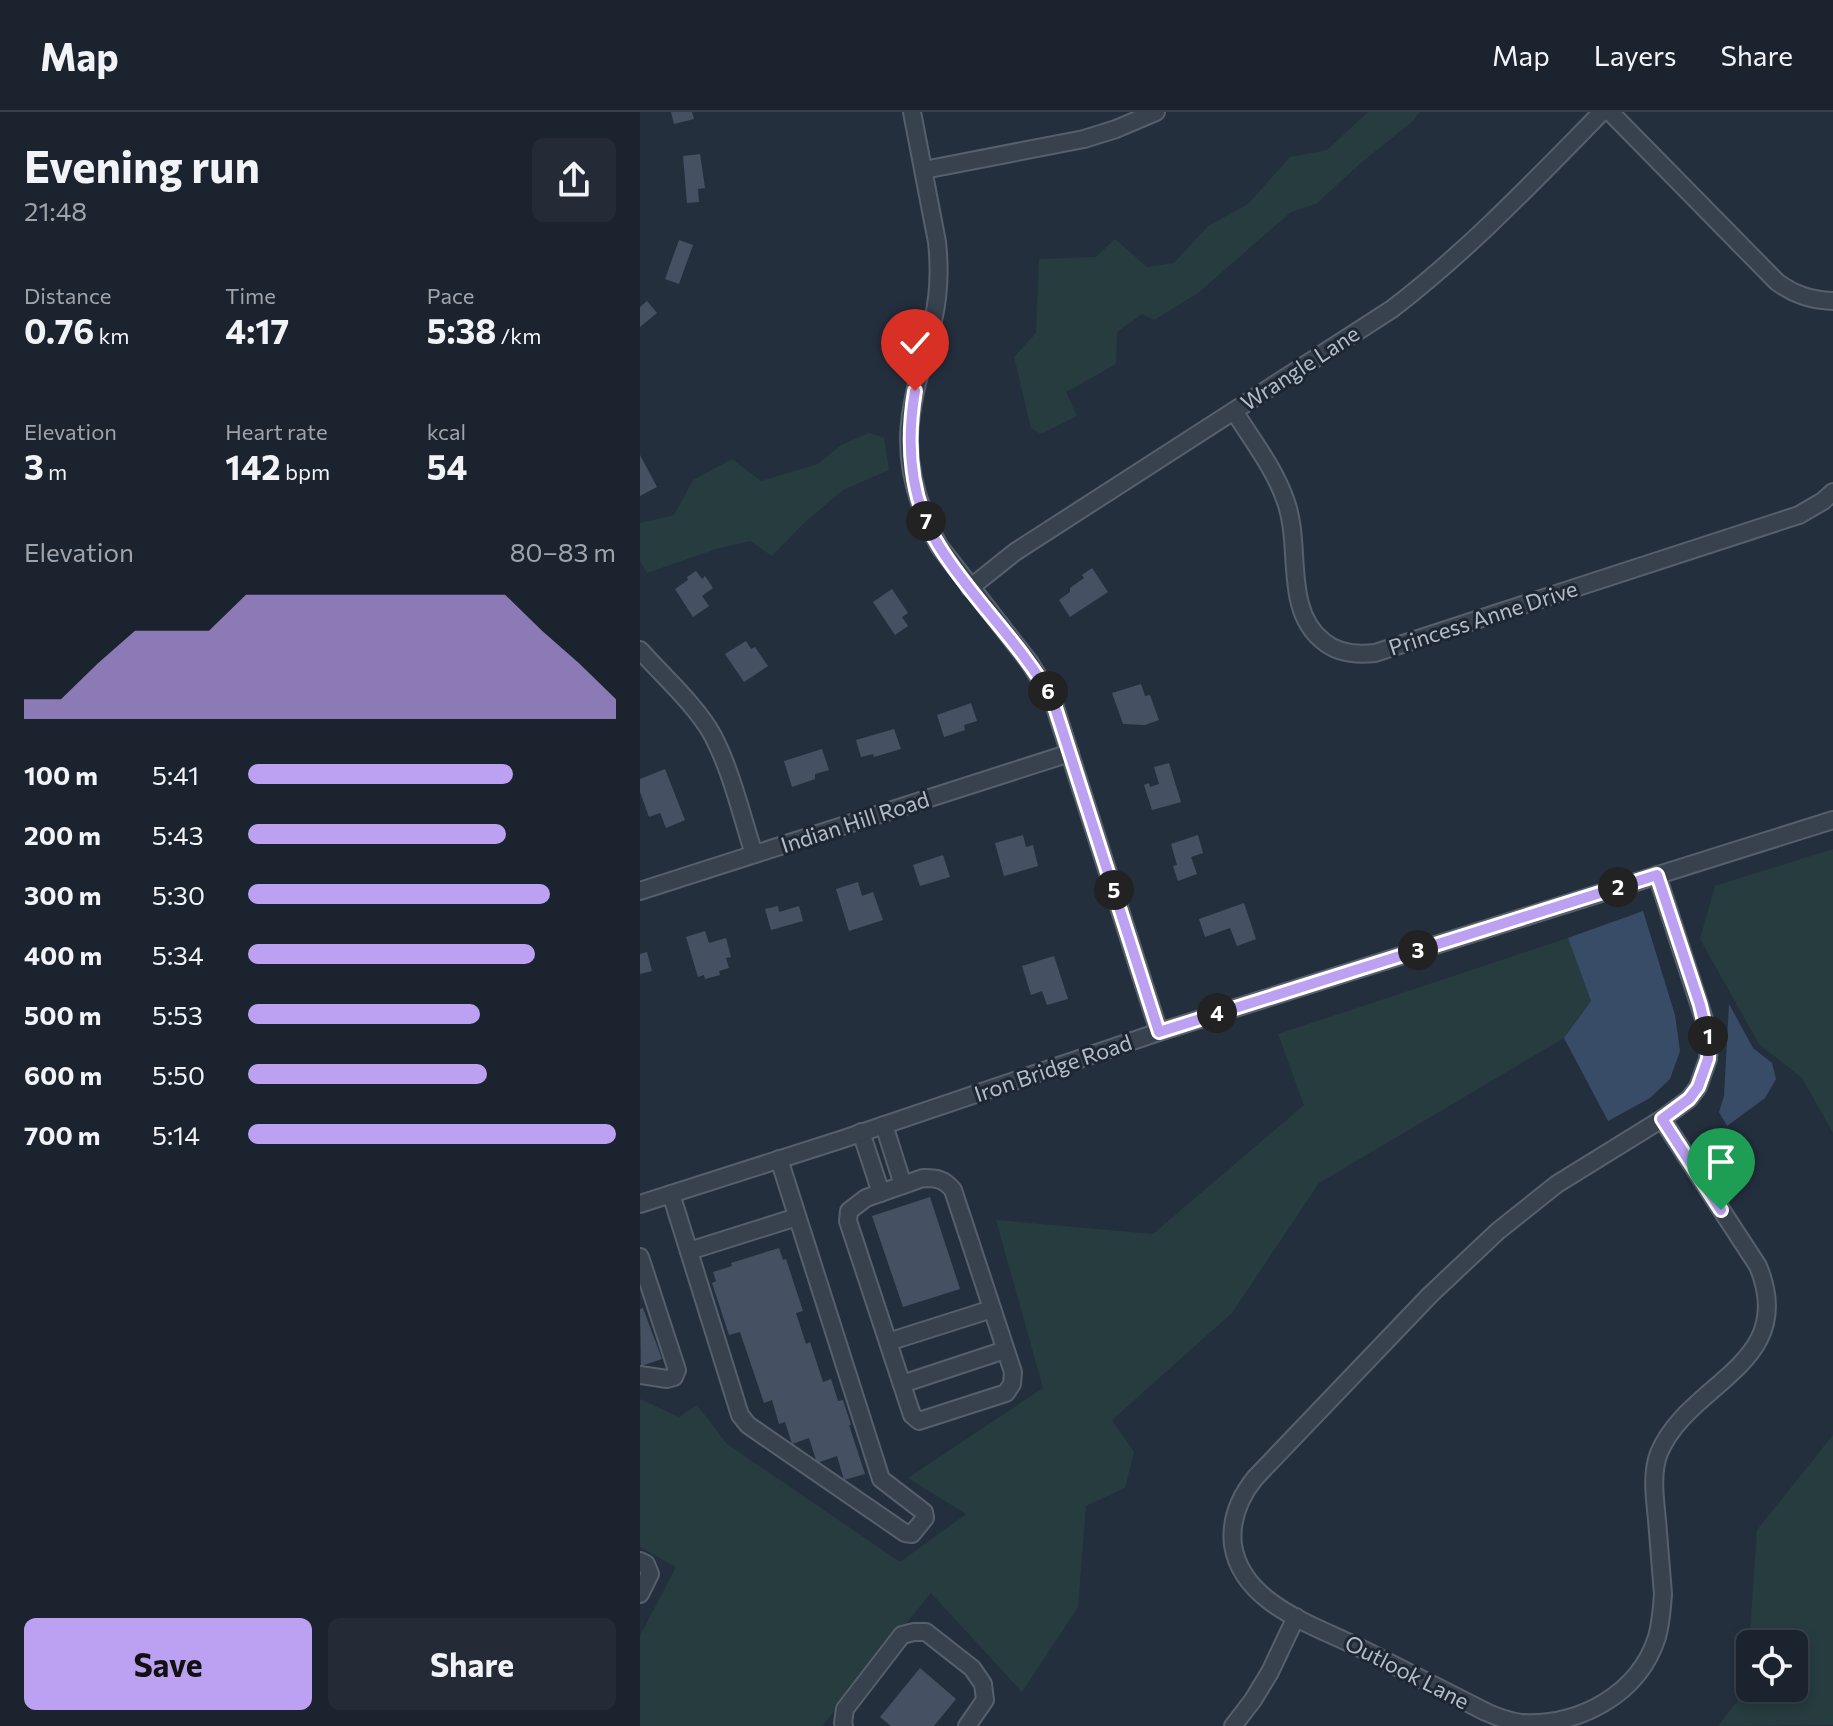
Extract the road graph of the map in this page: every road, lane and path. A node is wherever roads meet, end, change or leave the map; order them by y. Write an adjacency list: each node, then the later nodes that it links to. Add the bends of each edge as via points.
1 (912, 112): 5 (street)
2 (1156, 112): 5 (street, via 1084,139)
3 (1602, 112): 7 (street, Wrangle Lane, via 1428,282)
4 (1610, 112): 6 (street, via 1777,282 1803,297)
5 (924, 170): 9 (street, via 939,279 912,408 910,460 930,529)
6 (1833, 301)
7 (1234, 411): 8 (street, Princess Anne Drive, via 1287,502 1298,598 1306,623 1325,643 1354,654 1375,653 1799,515); 9 (street, Wrangle Lane, via 1015,552)
8 (1833, 492)
9 (970, 588): 11 (street, via 1043,683)
10 (640, 650): 13 (street, via 714,737)
11 (1070, 753): 13 (street, Indian Hill Road); 16 (street)
12 (1833, 820): 14 (street, Iron Bridge Road)
13 (754, 854): 15 (street, Indian Hill Road)
14 (1657, 875): 16 (street, Iron Bridge Road); 17 (street, Outlook Lane, via 1709,1042 1698,1087)
15 (640, 891)
16 (1159, 1032): 18 (street, Iron Bridge Road)
17 (1662, 1119): 37 (street, Outlook Lane, via 1557,1184 1498,1231 1430,1295 1245,1491 1232,1536 1238,1562 1252,1586); 37 (street, Outlook Lane, via 1758,1266 1767,1313 1750,1354 1678,1423 1659,1454 1654,1485 1662,1611 1641,1670 1591,1713 1558,1722 1520,1723 1486,1712)
18 (884, 1125): 19 (street, Iron Bridge Road); 21 (street)
19 (861, 1132): 20 (street, Iron Bridge Road); 22 (street)
20 (779, 1159): 23 (street, Iron Bridge Road); 25 (street)
21 (903, 1185): 22 (street); 28 (street, via 937,1178 953,1190)
22 (881, 1193): 29 (street, via 856,1204 848,1221)
23 (671, 1194): 24 (street, Iron Bridge Road); 26 (street)
24 (640, 1204)
25 (797, 1217): 26 (street); 33 (street)
26 (689, 1251): 34 (street, via 740,1415)
27 (641, 1266): 31 (street, via 677,1370 667,1379)
28 (992, 1309): 29 (street); 30 (street)
29 (888, 1342): 32 (street)
30 (1005, 1350): 32 (street); 32 (street, via 1013,1372 1006,1393 919,1421)
31 (640, 1375)
32 (902, 1384)
33 (881, 1479): 34 (street); 34 (street, via 924,1512 912,1534)
34 (862, 1502)
35 (640, 1561): 36 (street, via 650,1574)
36 (640, 1594)
37 (1296, 1617): 40 (street, via 1270,1672)
38 (844, 1726): 39 (street, via 845,1709 902,1635 926,1632 972,1668 983,1684 985,1700)
39 (967, 1726)
40 (1233, 1726)

